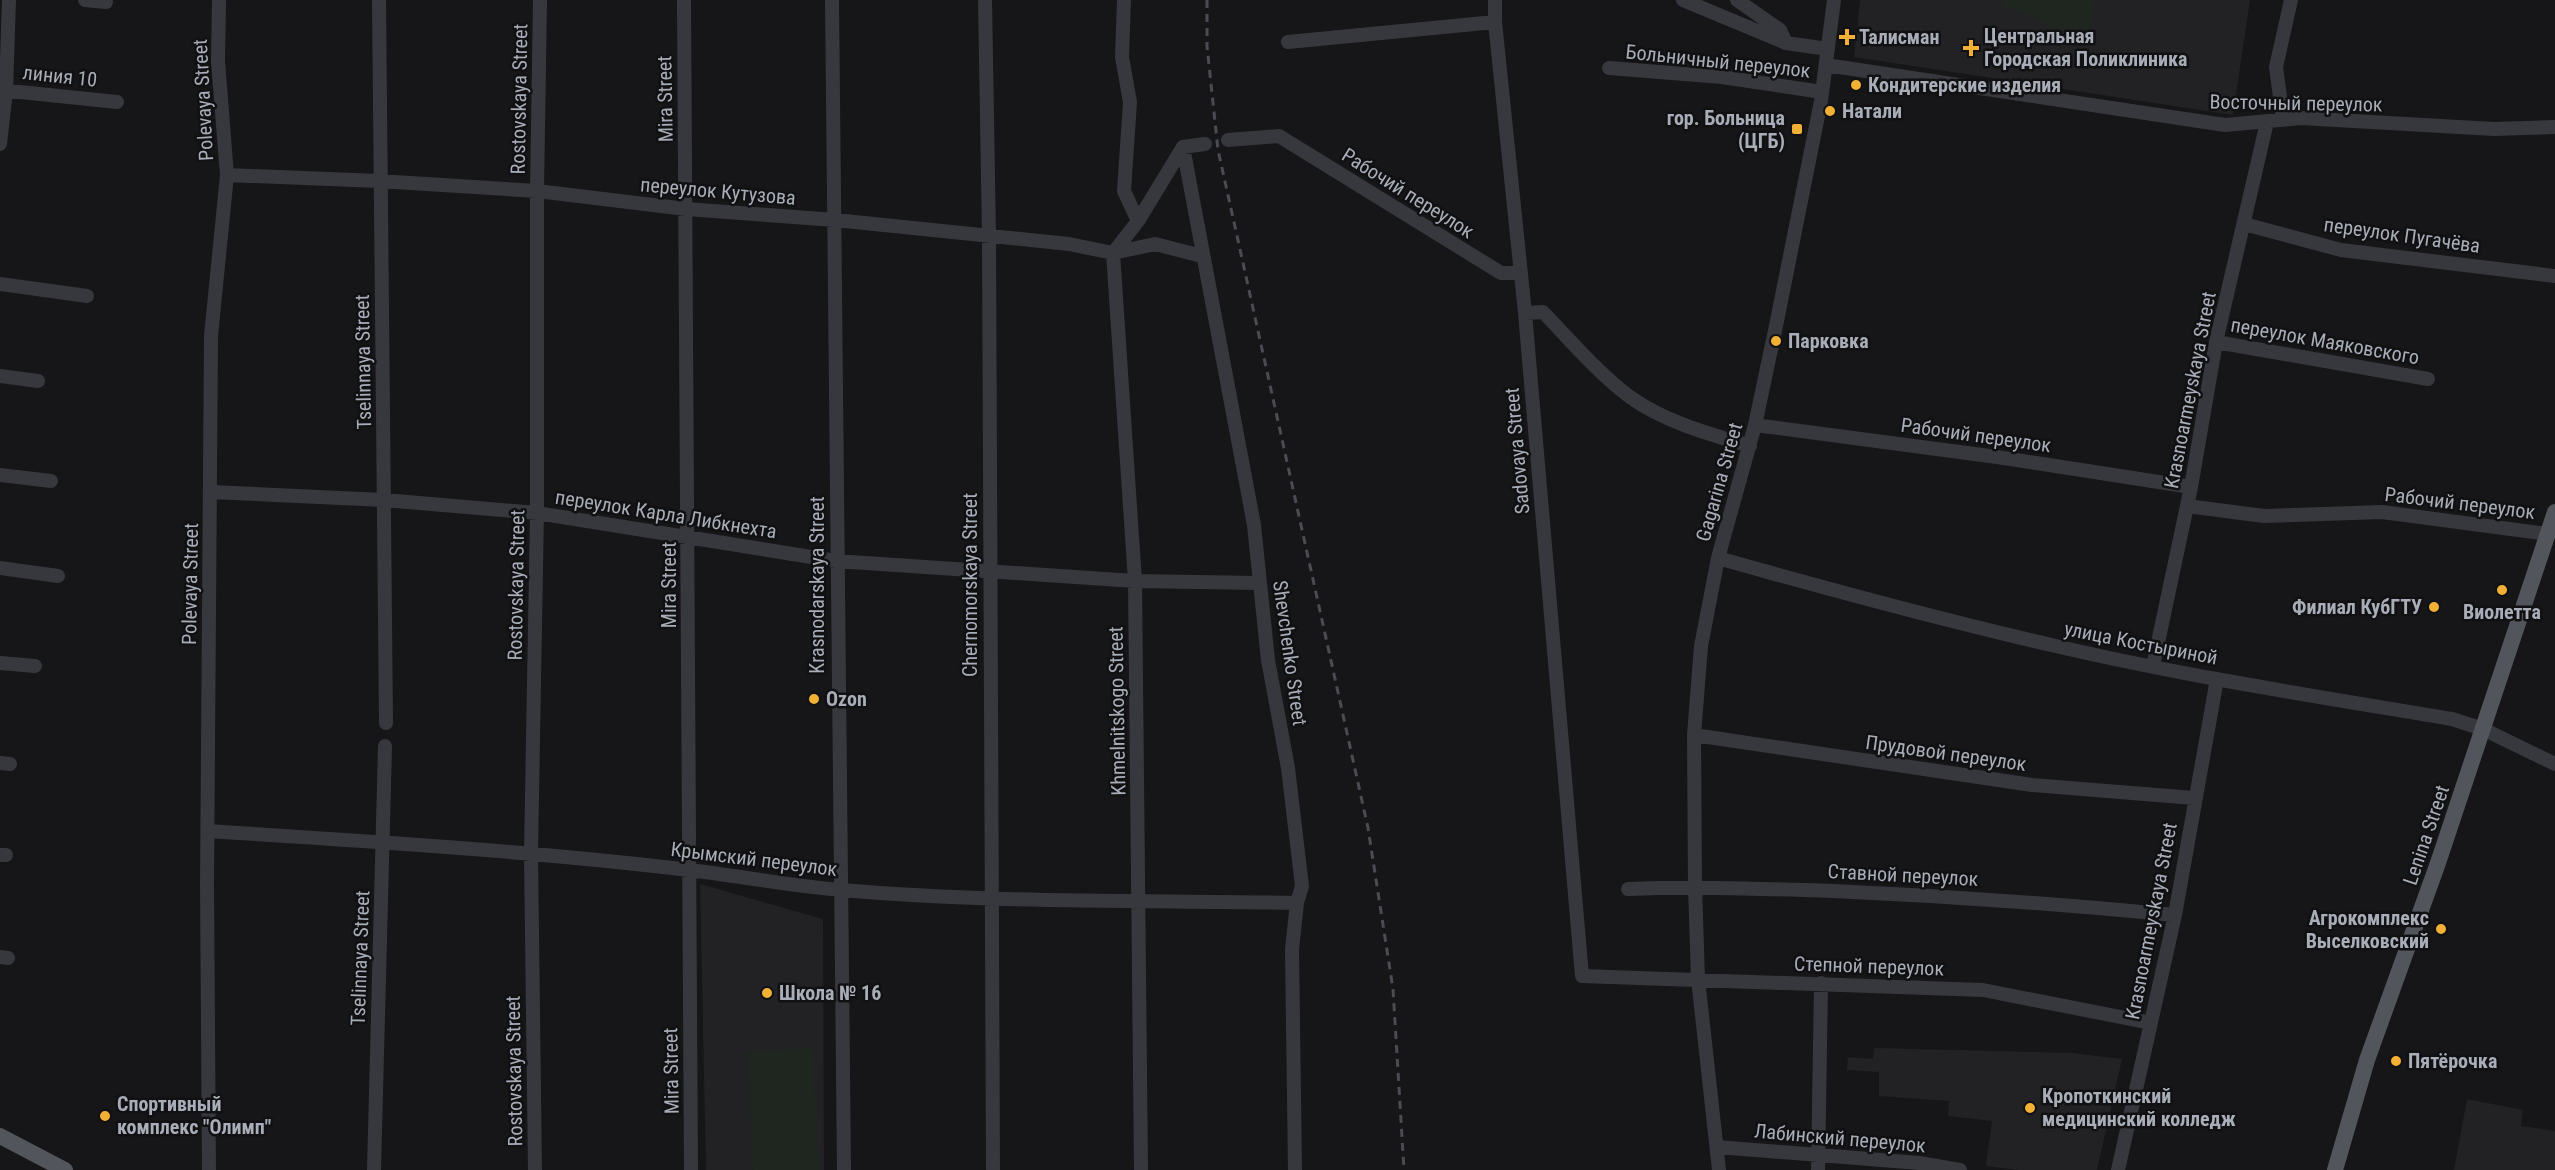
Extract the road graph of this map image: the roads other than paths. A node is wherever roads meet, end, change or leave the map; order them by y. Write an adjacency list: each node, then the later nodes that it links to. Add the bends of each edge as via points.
1 (9, 0): 22 (street)
2 (85, 0): 15 (street)
3 (219, 0): 32 (street, Polevaya Street, via 218,61)
4 (379, 0): 33 (street, Tselinnaya Street)
5 (540, 0): 34 (street, Rostovskaya Street)
6 (684, 0): 35 (street, Mira Street)
7 (832, 0): 36 (street, Krasnodarskaya Street)
8 (985, 0): 39 (street, Chernomorskaya Street)
9 (1124, 0): 37 (street, via 1122,57 1130,102 1124,191)
10 (1496, 0): 16 (street, Sadovaya Street)
11 (1683, 0): 18 (street)
12 (1737, 0): 18 (street, via 1780,30)
13 (1834, 0): 19 (street, Gagarina Street)
14 (2291, 0): 25 (street, via 2276,67)
15 (106, 2)
16 (1495, 22): 17 (street); 42 (street, Sadovaya Street)
17 (1288, 42)
18 (1786, 43): 19 (street)
19 (1828, 49): 20 (street, Gagarina Street)
20 (1826, 65): 23 (street, Gagarina Street); 26 (street, Восточный переулок, via 2225,125)
21 (1609, 68): 23 (street, Больничный переулок, via 1722,77)
22 (3, 90): 24 (street, линия 10); 29 (street)
23 (1822, 92): 51 (street, Gagarina Street)
24 (117, 102)
25 (2283, 119): 26 (street, Восточный переулок); 27 (street, Восточный переулок, via 2494,129)
26 (2267, 122): 38 (street, Krasnoarmeyskaya Street)
27 (2555, 127)
28 (1228, 140): 42 (street, Рабочий переулок, via 1279,136 1501,273)
29 (0, 144)
30 (1205, 144): 31 (street)
31 (1183, 147): 37 (street); 41 (street, Shevchenko Street)
32 (227, 175): 33 (street, переулок Кутузова); 56 (street, Polevaya Street, via 212,336)
33 (380, 180): 34 (street, переулок Кутузова); 57 (street, Tselinnaya Street)
34 (537, 191): 35 (street, переулок Кутузова); 60 (street, Rostovskaya Street)
35 (686, 209): 36 (street, переулок Кутузова); 62 (street, Mira Street)
36 (835, 220): 39 (street, переулок Кутузова); 64 (street, Krasnodarskaya Street)
37 (1138, 221): 40 (street)
38 (2244, 224): 43 (street, переулок Пугачёва, via 2341,249); 47 (street, Krasnoarmeyskaya Street)
39 (989, 236): 40 (street, переулок Кутузова); 66 (street, Chernomorskaya Street)
40 (1113, 253): 41 (street, переулок Кутузова, via 1155,244); 68 (street, Khmelnitskogo Street)
41 (1202, 256): 69 (street, Shevchenko Street, via 1254,525)
42 (1520, 273): 46 (street, Sadovaya Street)
43 (2555, 276)
44 (0, 284): 45 (street)
45 (87, 296)
46 (1525, 313): 52 (street, via 1543,312 1630,397 1693,429); 91 (street, Sadovaya Street)
47 (2216, 342): 49 (street, переулок Маяковского); 55 (street, Krasnoarmeyskaya Street)
48 (0, 376): 50 (street)
49 (2427, 379)
50 (38, 381)
51 (1755, 425): 52 (street, Gagarina Street); 55 (street, Рабочий переулок)
52 (1750, 446): 63 (street, Gagarina Street)
53 (0, 475): 54 (street)
54 (51, 481)
55 (2191, 487): 58 (street, Krasnoarmeyskaya Street)
56 (211, 492): 57 (street, переулок Карла Либкнехта); 80 (street, Polevaya Street)
57 (384, 500): 60 (street, переулок Карла Либкнехта); 74 (street, Tselinnaya Street)
58 (2187, 506): 61 (street, Рабочий переулок, via 2264,516 2382,512); 72 (street, Krasnoarmeyskaya Street)
59 (2555, 512): 61 (main road, Lenina Street)
60 (537, 513): 62 (street, переулок Карла Либкнехта); 82 (street, Rostovskaya Street)
61 (2548, 534): 75 (main road, Lenina Street)
62 (688, 538): 64 (street, переулок Карла Либкнехта); 83 (street, Mira Street)
63 (1718, 558): 72 (street, улица Костыриной, via 1973,626); 76 (street, Gagarina Street, via 1701,646)
64 (836, 561): 66 (street, переулок Карла Либкнехта); 86 (street, Krasnodarskaya Street)
65 (0, 568): 67 (street)
66 (990, 572): 68 (street, переулок Карла Либкнехта); 87 (street, Chernomorskaya Street)
67 (58, 576)
68 (1135, 580): 69 (street, переулок Карла Либкнехта); 88 (street, Khmelnitskogo Street)
69 (1259, 583): 89 (street, Shevchenko Street, via 1268,660 1288,768 1302,886)
70 (0, 663): 71 (street)
71 (35, 666)
72 (2153, 666): 73 (street, улица Костыриной)
73 (2217, 679): 75 (street, улица Костыриной, via 2452,719); 79 (street, Krasnoarmeyskaya Street)
74 (386, 723)
75 (2484, 729): 78 (street, улица Костыриной); 111 (main road, Lenina Street, via 2367,1060)
76 (1694, 735): 79 (street, Прудовой переулок, via 2032,785); 84 (street, Gagarina Street)
77 (385, 746): 81 (street, Tselinnaya Street)
78 (2555, 764)
79 (2194, 798): 90 (street, Krasnoarmeyskaya Street)
80 (208, 831): 81 (street, Крымский переулок); 99 (street, Polevaya Street)
81 (383, 842): 82 (street, Крымский переулок); 100 (street, Tselinnaya Street)
82 (531, 854): 83 (street, Крымский переулок); 101 (street, Rostovskaya Street)
83 (689, 870): 86 (street, Крымский переулок); 102 (street, Mira Street)
84 (1695, 886): 85 (street, Ставной переулок); 90 (street, Ставной переулок, via 2033,901); 92 (street, Gagarina Street)
85 (1628, 889)
86 (840, 890): 87 (street, Крымский переулок); 103 (street, Krasnodarskaya Street)
87 (991, 899): 88 (street, Крымский переулок); 104 (street, Chernomorskaya Street)
88 (1140, 900): 89 (street, Крымский переулок); 105 (street, Khmelnitskogo Street)
89 (1297, 903): 106 (street, Shevchenko Street, via 1292,949)
90 (2175, 915): 94 (street, Krasnoarmeyskaya Street)
91 (1582, 976): 92 (street, Степной переулок)
92 (1698, 979): 93 (street, Степной переулок); 96 (street, Gagarina Street)
93 (1821, 983): 94 (street, Степной переулок, via 1983,990); 97 (street)
94 (2151, 1023): 110 (street, Krasnoarmeyskaya Street)
95 (0, 1136): 98 (main road)
96 (1717, 1148): 97 (street, Лабинский переулок); 107 (street, Gagarina Street)
97 (1817, 1154): 108 (street); 109 (street, Лабинский переулок)
98 (65, 1170)
99 (209, 1170)
100 (374, 1170)
101 (534, 1170)
102 (692, 1170)
103 (844, 1170)
104 (993, 1170)
105 (1141, 1170)
106 (1295, 1170)
107 (1719, 1170)
108 (1818, 1170)
109 (1960, 1170)
110 (2118, 1170)
111 (2335, 1170)

